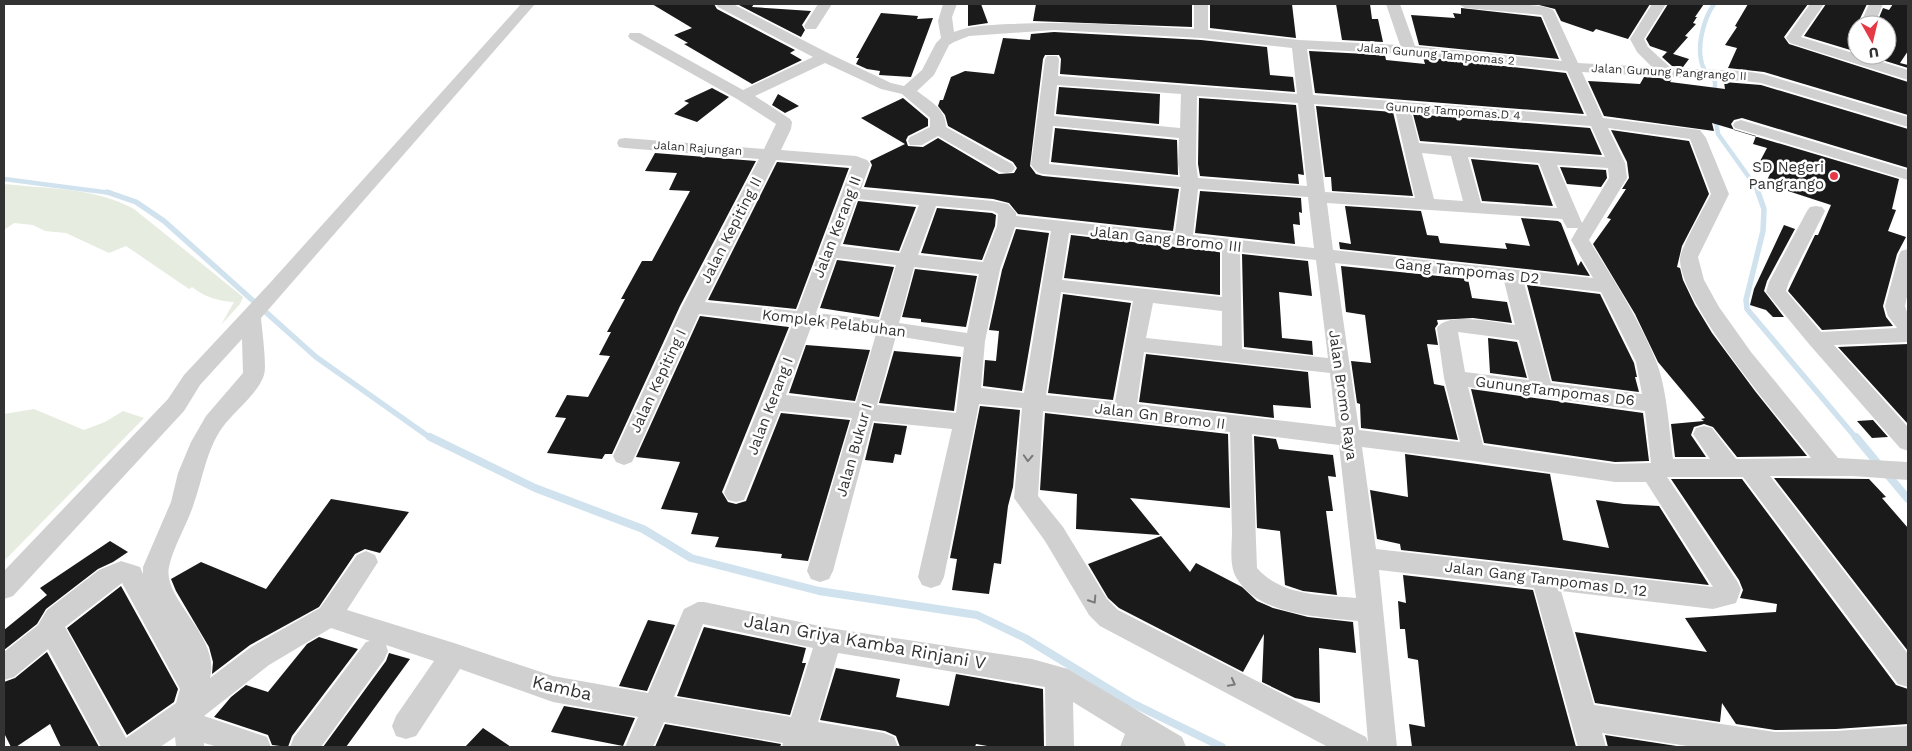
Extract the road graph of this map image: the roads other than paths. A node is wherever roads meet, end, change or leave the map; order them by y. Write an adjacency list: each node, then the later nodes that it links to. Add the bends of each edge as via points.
1 (528, 4): 70 (street)
2 (723, 4): 19 (street)
3 (825, 4): 12 (street)
4 (950, 4): 15 (street, via 944,18)
5 (1201, 4): 13 (street)
6 (1393, 4): 17 (street)
7 (1465, 4): 10 (street)
8 (1659, 4): 23 (street, via 1637,39 1642,49)
9 (1817, 4): 18 (street, via 1793,38)
10 (1527, 6): 11 (street)
11 (1549, 7): 22 (street)
12 (811, 26)
13 (1201, 34): 15 (street, Jalan Gunung Tampomas 2, via 1045,26 966,32); 16 (street, Jalan Gunung Tampomas 2)
14 (635, 36): 28 (street)
15 (949, 39): 26 (street, via 943,42 929,72)
16 (1299, 44): 17 (street, Jalan Gunung Tampomas 2); 29 (street, Jalan Bromo Raya)
17 (1409, 50): 22 (street, Jalan Gunung Tampomas 2)
18 (1847, 51)
19 (825, 57): 26 (street, via 886,86); 28 (street)
20 (1052, 59): 25 (street)
21 (1884, 65): 24 (street)
22 (1573, 67): 23 (street, Jalan Gunung Pangrango II); 32 (street)
23 (1667, 72): 33 (street, Jalan Gunung Pangrango II, via 1763,79)
24 (1908, 75)
25 (1050, 80): 27 (street, Gunung Tampomas.D 4); 31 (street)
26 (907, 91): 35 (street, via 938,117)
27 (1189, 91): 29 (street, Gunung Tampomas.D 4); 36 (street)
28 (743, 96): 41 (street, Jalan Kepiting II, via 784,122)
29 (1306, 101): 30 (street, Gunung Tampomas.D 4); 48 (street, Jalan Bromo Raya)
30 (1402, 106): 32 (street, Gunung Tampomas.D 4); 39 (street)
31 (1045, 120): 36 (street); 46 (street, via 1040,165 1043,169)
32 (1599, 122): 43 (street); 96 (street, Gunung Tampomas.D 4, via 1694,133 1698,138 1720,194 1689,257 1690,268 1708,307 1751,367)
33 (1908, 122)
34 (1742, 125): 45 (street)
35 (938, 129): 37 (street); 44 (street)
36 (1188, 134): 46 (street)
37 (916, 141)
38 (625, 143): 41 (street, Jalan Rajungan)
39 (1412, 147): 40 (street); 50 (street)
40 (1458, 151): 42 (street); 51 (street)
41 (770, 154): 47 (street, Jalan Kerang II, via 859,162 861,165); 69 (street, Jalan Kepiting II)
42 (1546, 159): 43 (street); 53 (street)
43 (1616, 164): 57 (street, via 1618,178)
44 (1006, 168)
45 (1908, 175)
46 (1190, 183): 48 (street); 56 (street)
47 (850, 193): 49 (street); 59 (street, Jalan Kerang II)
48 (1317, 195): 50 (street); 60 (street, Jalan Bromo Raya)
49 (929, 201): 54 (street, via 1002,208 1007,213); 61 (street, Jalan Bukur I)
50 (1426, 205): 51 (street)
51 (1474, 208): 53 (street)
52 (1816, 210): 76 (street, via 1776,292)
53 (1568, 214): 57 (street)
54 (1007, 221): 55 (street, Jalan Gang Bromo III); 63 (street)
55 (1062, 227): 56 (street, Jalan Gang Bromo III); 65 (street)
56 (1183, 240): 58 (street, Jalan Gang Bromo III)
57 (1580, 240): 66 (street)
58 (1231, 246): 60 (street, Jalan Gang Bromo III); 68 (street)
59 (828, 251): 61 (street); 71 (street, Jalan Kerang II)
60 (1325, 256): 64 (street, Gang Tampomas D2); 80 (street, Jalan Bromo Raya)
61 (907, 259): 63 (street); 72 (street, Jalan Bukur I)
62 (1908, 259): 73 (street, via 1895,306 1898,316)
63 (990, 269): 77 (street)
64 (1512, 275): 66 (street, Gang Tampomas D2); 74 (street)
65 (1051, 285): 67 (street); 86 (street)
66 (1608, 286): 85 (street, via 1646,362)
67 (1144, 296): 68 (street); 78 (street)
68 (1232, 305): 79 (street)
69 (692, 307): 71 (street, Komplek Pelabuhan); 95 (street, Jalan Kepiting I)
70 (250, 316): 106 (street, via 192,380 158,426); 117 (street, via 254,374 214,422 202,442 180,510 156,567 156,584 190,641 199,669)
71 (802, 319): 72 (street, Komplek Pelabuhan); 84 (street, Jalan Kerang I)
72 (887, 328): 77 (street, Komplek Pelabuhan); 87 (street, Jalan Bukur I)
73 (1908, 328)
74 (1527, 334): 81 (street, via 1448,326 1446,331); 82 (street)
75 (1908, 335): 76 (street)
76 (1816, 339): 93 (street)
77 (975, 341): 83 (street)
78 (1135, 344): 79 (street); 88 (street)
79 (1232, 355): 80 (street)
80 (1339, 367): 92 (street, Jalan Bromo Raya)
81 (1455, 378): 82 (street, GunungTampomas D6); 94 (street)
82 (1542, 390): 85 (street, GunungTampomas D6)
83 (970, 395): 86 (street, Jalan Gn Bromo II); 89 (street)
84 (773, 402): 87 (street); 100 (street, Jalan Kerang I)
85 (1655, 404): 98 (street)
86 (1034, 406): 88 (street, Jalan Gn Bromo II); 131 (street, one-way to 131, via 1026,498 1054,534 1098,607 1109,618)
87 (866, 411): 89 (street); 103 (street, Jalan Bukur I)
88 (1125, 411): 90 (street, Jalan Gn Bromo II)
89 (965, 422): 104 (street)
90 (1241, 425): 92 (street, Jalan Gn Bromo II); 107 (street, via 1245,571 1251,580 1282,599)
91 (1704, 434): 97 (street)
92 (1349, 438): 94 (street, Jalan Gn Bromo II); 101 (street, Jalan Bromo Raya)
93 (1908, 442)
94 (1474, 452): 98 (street, Jalan Gn Bromo II, via 1615,473)
95 (624, 456)
96 (1832, 467): 97 (street, Jalan Gn Bromo II); 99 (street, Jalan Gn Bromo II)
97 (1740, 468): 98 (street, Jalan Gn Bromo II); 114 (street)
98 (1658, 470): 105 (street, Jalan Gang Tampomas D. 12, via 1728,589 1726,595 1713,598)
99 (1890, 470)
100 (736, 493)
101 (1365, 558): 105 (street, Jalan Gang Tampomas D. 12); 107 (street, Jalan Bromo Raya)
102 (366, 562): 108 (street)
103 (820, 571)
104 (930, 577)
105 (1544, 578): 118 (street)
106 (4, 588)
107 (1369, 611): 132 (street, Jalan Bromo Raya)
108 (329, 616): 112 (street, Kamba); 117 (street, via 260,656)
109 (52, 630): 113 (street); 117 (street, via 51,625 56,618 108,578 121,572 131,575 181,667); 123 (street)
110 (829, 640): 115 (street, Jalan Griya Kamba Rinjani V, via 1032,671); 116 (street, Jalan Griya Kamba Rinjani V, via 698,613 692,617); 121 (street)
111 (375, 651): 126 (street)
112 (454, 655): 116 (street, Kamba, via 553,689); 119 (street)
113 (4, 668)
114 (1908, 675)
115 (1058, 678): 120 (street, Jalan Griya Kamba Rinjani V); 129 (street)
116 (656, 707): 121 (street, Kamba); 127 (street, Jalan Griya Kamba Rinjani V)
117 (190, 717): 124 (street); 125 (street)
118 (1584, 717): 122 (street, via 1775,746 1836,746); 133 (street)
119 (406, 726)
120 (1138, 738): 130 (street, Jalan Griya Kamba Rinjani V)
121 (799, 739): 128 (street, Kamba)
122 (1908, 740)
123 (116, 747)
124 (137, 747)
125 (257, 747)
126 (304, 747)
127 (639, 747)
128 (884, 747)
129 (1060, 747)
130 (1172, 747)
131 (1356, 747)
132 (1383, 747)
133 (1592, 747)

